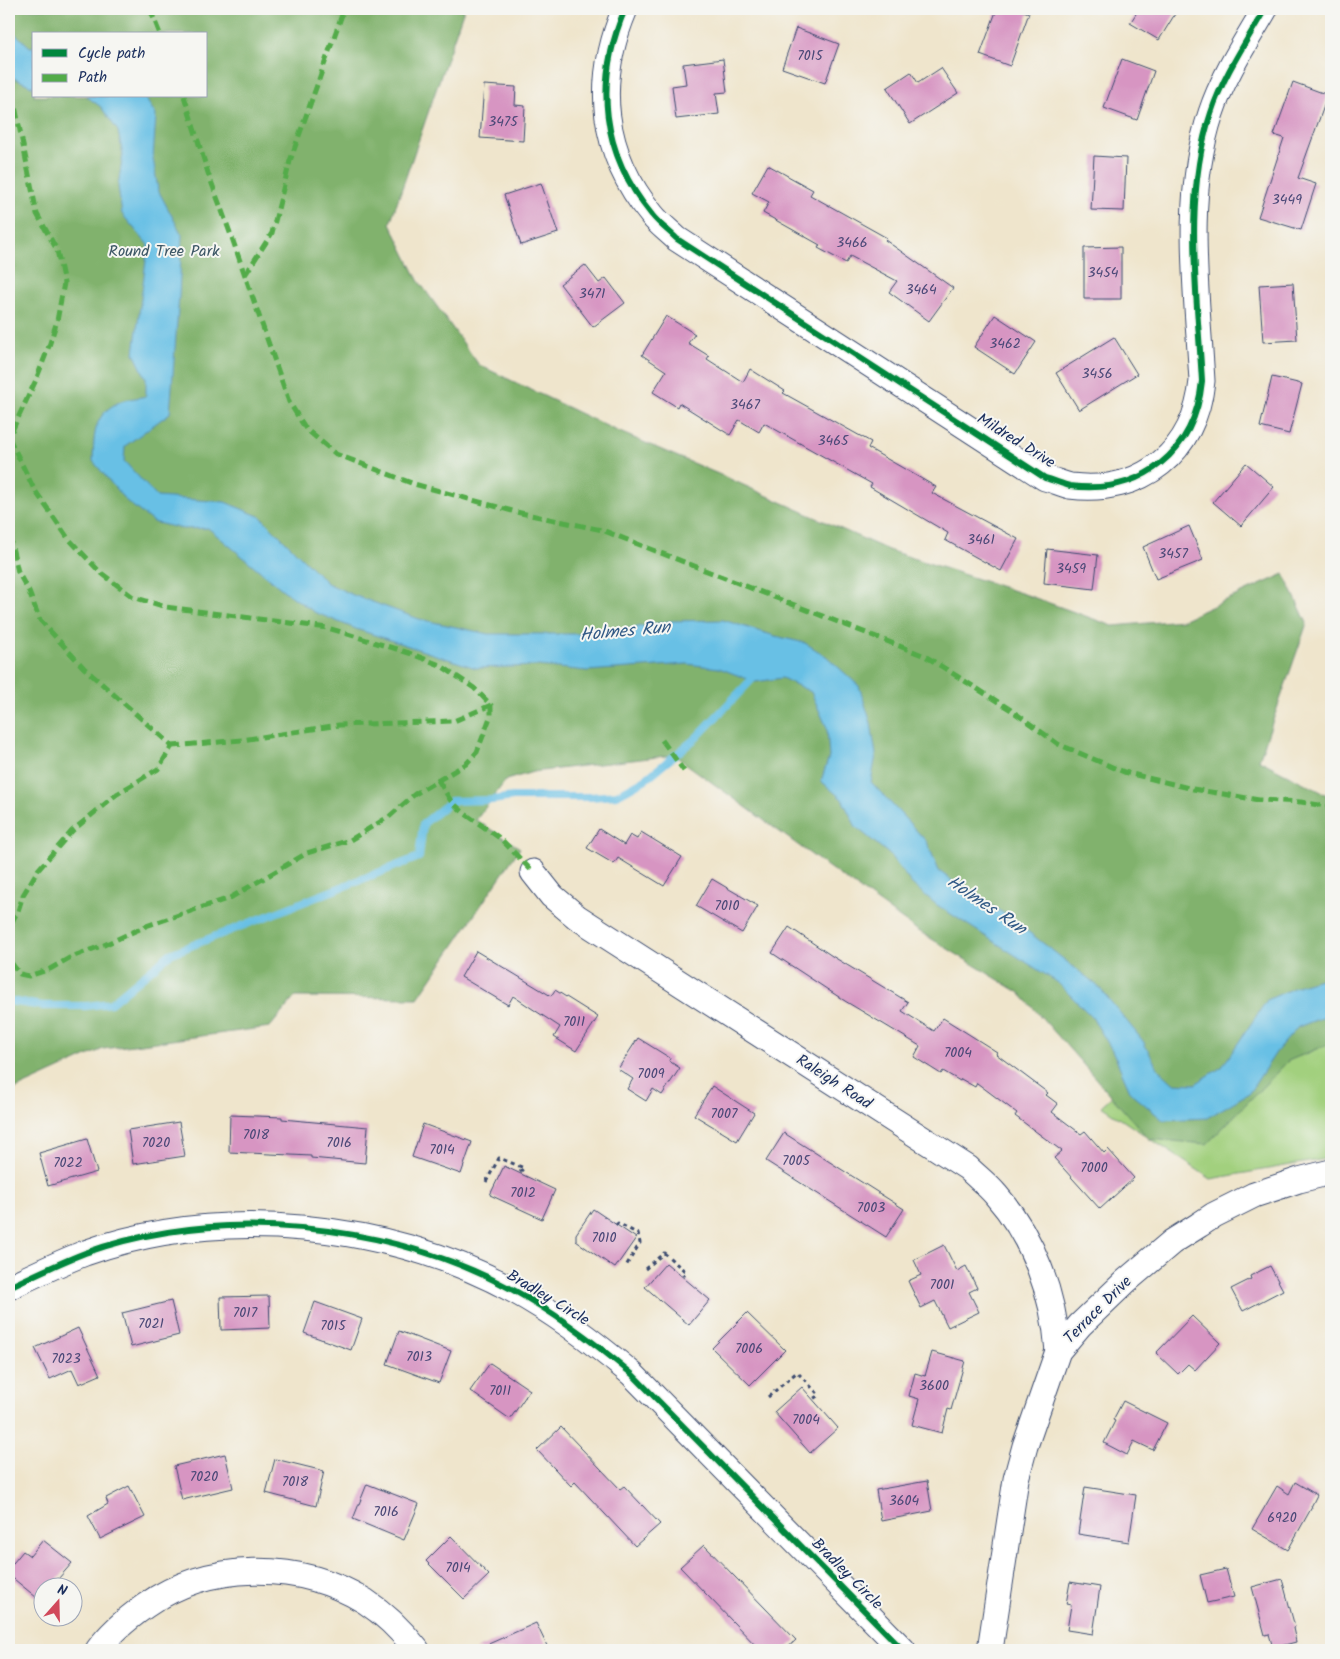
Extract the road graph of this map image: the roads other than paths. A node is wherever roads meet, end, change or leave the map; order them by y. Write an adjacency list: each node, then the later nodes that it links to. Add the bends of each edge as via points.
1 (625, 9): 2 (street, Mildred Drive, via 608,60 609,126 618,160 634,191 654,217 677,239 1045,478 1069,486 1105,487 1131,481 1155,468 1175,450 1191,426 1202,381 1194,201 1199,153 1211,112 1228,73)
2 (1265, 9)
3 (533, 872): 6 (street, Raleigh Road, via 552,896 577,917 972,1172 996,1194 1019,1224 1049,1295)
4 (1331, 1172): 6 (street, Terrace Drive, via 1254,1195 1214,1215 1172,1242 1126,1281)
5 (9, 1287): 9 (street, Bradley Circle, via 86,1253 136,1239 186,1230 247,1226 355,1234 406,1247 466,1268 541,1306 593,1341 629,1372)
6 (1058, 1351): 10 (street, Terrace Drive, via 1016,1479)
7 (98, 1650): 8 (street, via 127,1618 158,1597 192,1581 212,1576 266,1570 324,1582 365,1601 392,1622)
8 (417, 1650)
9 (903, 1650)
10 (990, 1650)

